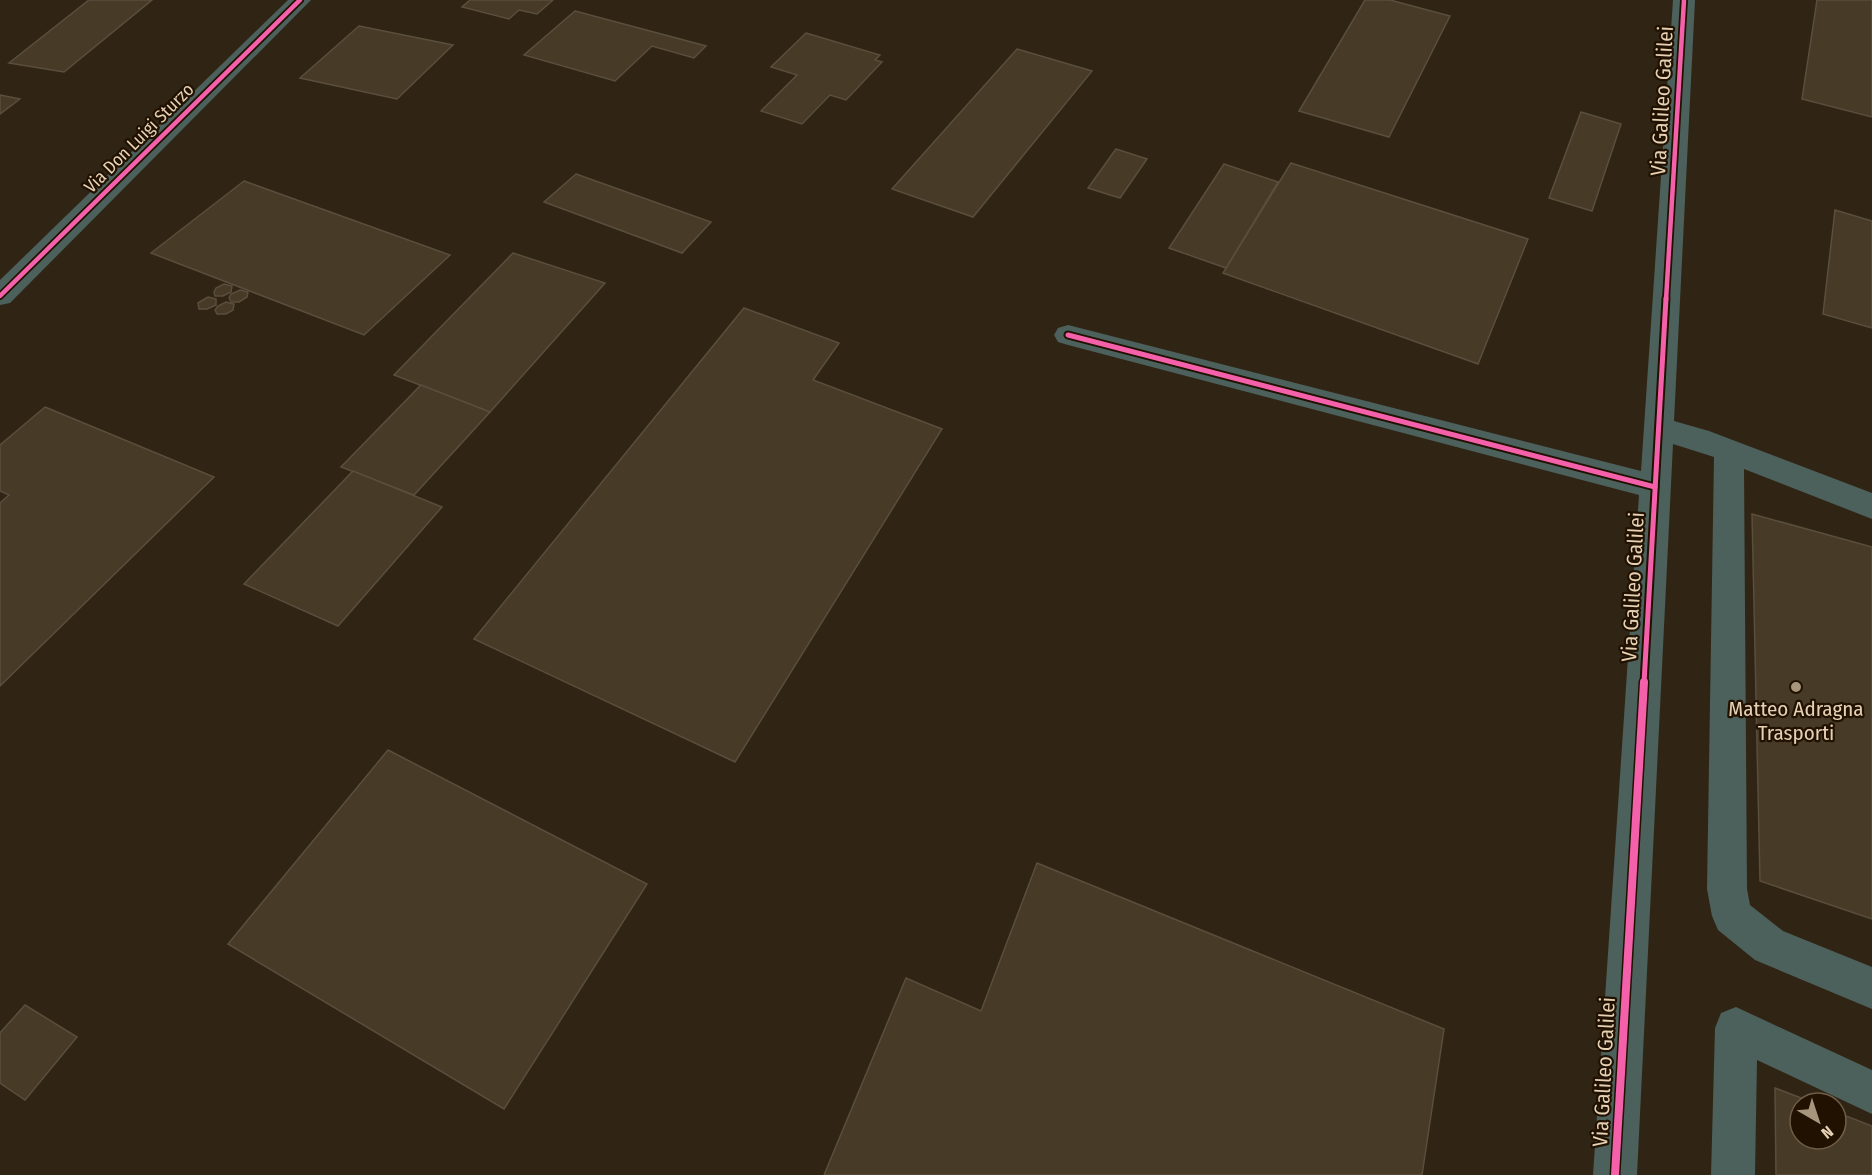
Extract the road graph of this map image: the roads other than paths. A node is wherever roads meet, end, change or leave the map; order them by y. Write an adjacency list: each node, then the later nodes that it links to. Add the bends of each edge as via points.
1 (300, 0): 4 (street, Via Don Luigi Sturzo)
2 (1684, 0): 7 (street, Via Galileo Galilei)
3 (0, 260): 4 (street)
4 (30, 267): 5 (street, Via Don Luigi Sturzo)
5 (0, 296)
6 (1068, 335): 9 (street)
7 (1659, 429): 8 (street); 9 (street, Via Galileo Galilei)
8 (1729, 451): 10 (street); 11 (street, via 1726,888 1732,916 1769,946)
9 (1656, 487): 13 (street, Via Galileo Galilei)
10 (1872, 506)
11 (1872, 988)
12 (1872, 1092): 14 (street, via 1736,1028)
13 (1615, 1175)
14 (1733, 1175)

